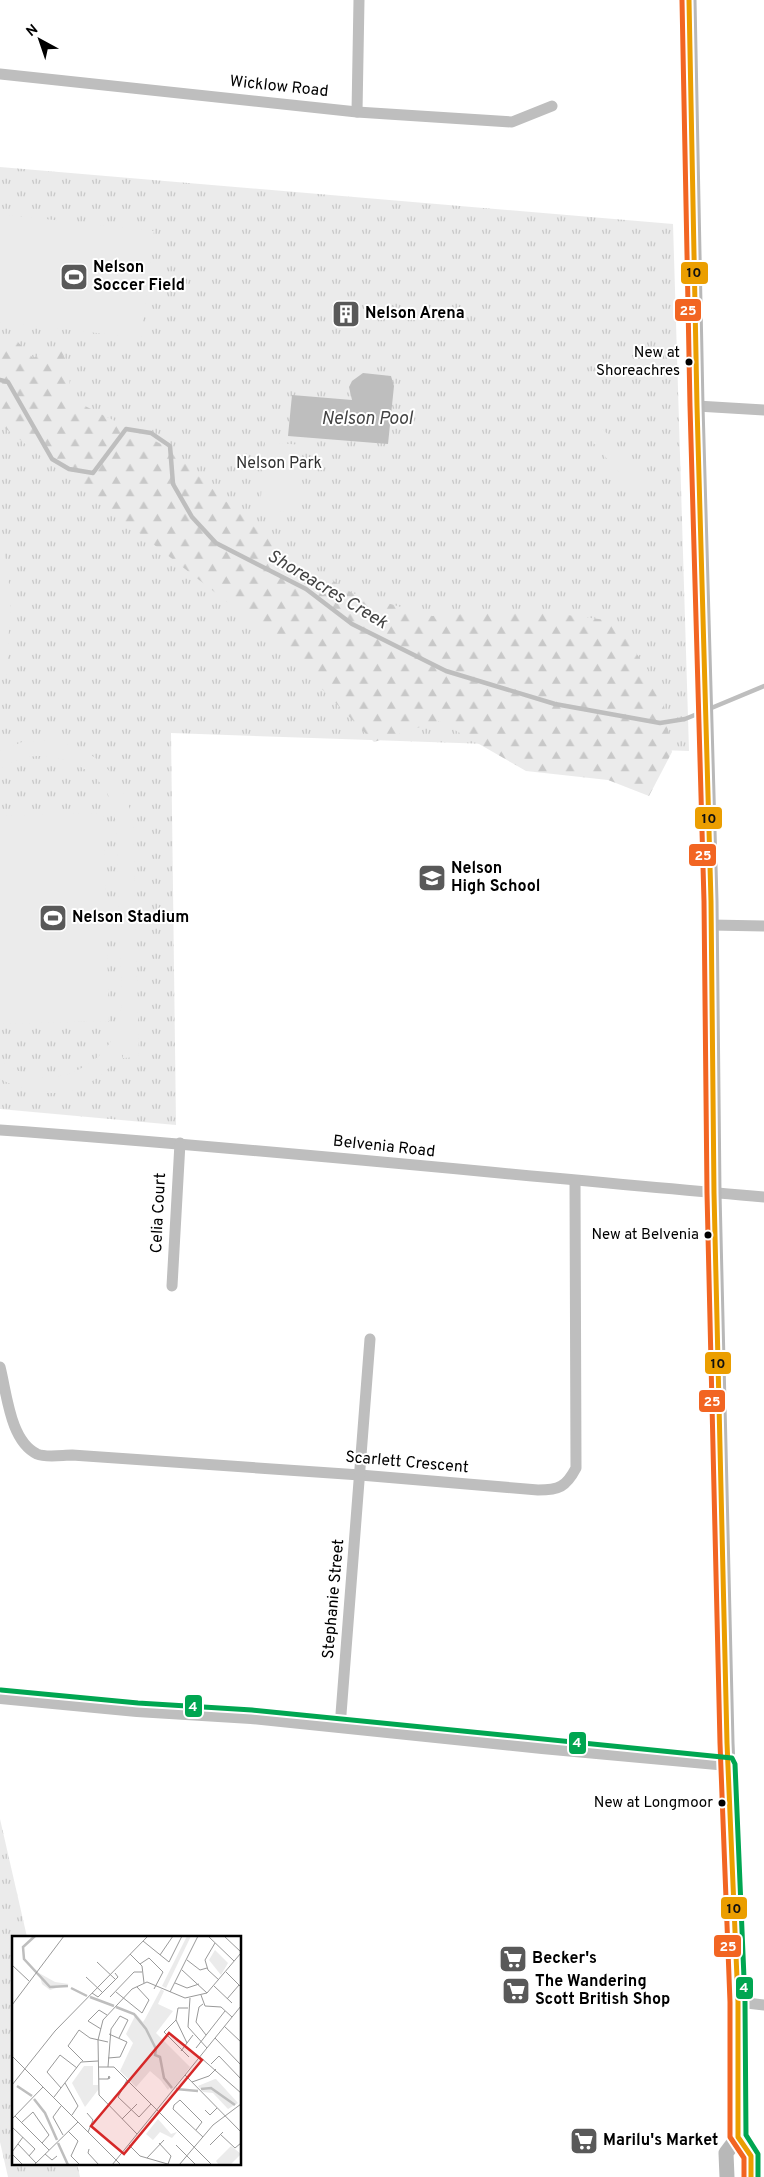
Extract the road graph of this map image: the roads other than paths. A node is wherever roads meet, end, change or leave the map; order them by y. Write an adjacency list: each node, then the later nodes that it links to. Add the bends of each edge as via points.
1 (359, 0): 5 (street)
2 (689, 0): 6 (main road)
3 (0, 74): 5 (street, Wicklow Road)
4 (552, 106): 5 (street, Wicklow Road, via 512,122)
5 (358, 112)
6 (697, 406): 7 (street); 8 (main road)
7 (764, 410)
8 (711, 925): 9 (street); 13 (main road)
9 (764, 926)
10 (0, 1130): 11 (street, Belvenia Road)
11 (180, 1143): 12 (street, Belvenia Road); 15 (street, Celia Court)
12 (575, 1182): 13 (street, Belvenia Road); 18 (street, Scarlett Crescent, via 576,1468 571,1478 555,1490 538,1490)
13 (714, 1193): 14 (street, Belvenia Road); 21 (main road)
14 (764, 1197)
15 (172, 1286)
16 (370, 1339): 18 (street, Stephanie Street)
17 (0, 1367): 18 (street, Scarlett Crescent, via 20,1441 38,1455)
18 (360, 1475): 20 (street, Stephanie Street)
19 (0, 1697): 20 (street)
20 (340, 1727): 21 (street)
21 (728, 1764): 22 (main road)
22 (738, 2002): 23 (street); 24 (main road)
23 (764, 2005)
24 (738, 2137): 25 (main road, via 726,2153); 26 (main road, via 751,2156)
25 (727, 2177)
26 (751, 2177)

